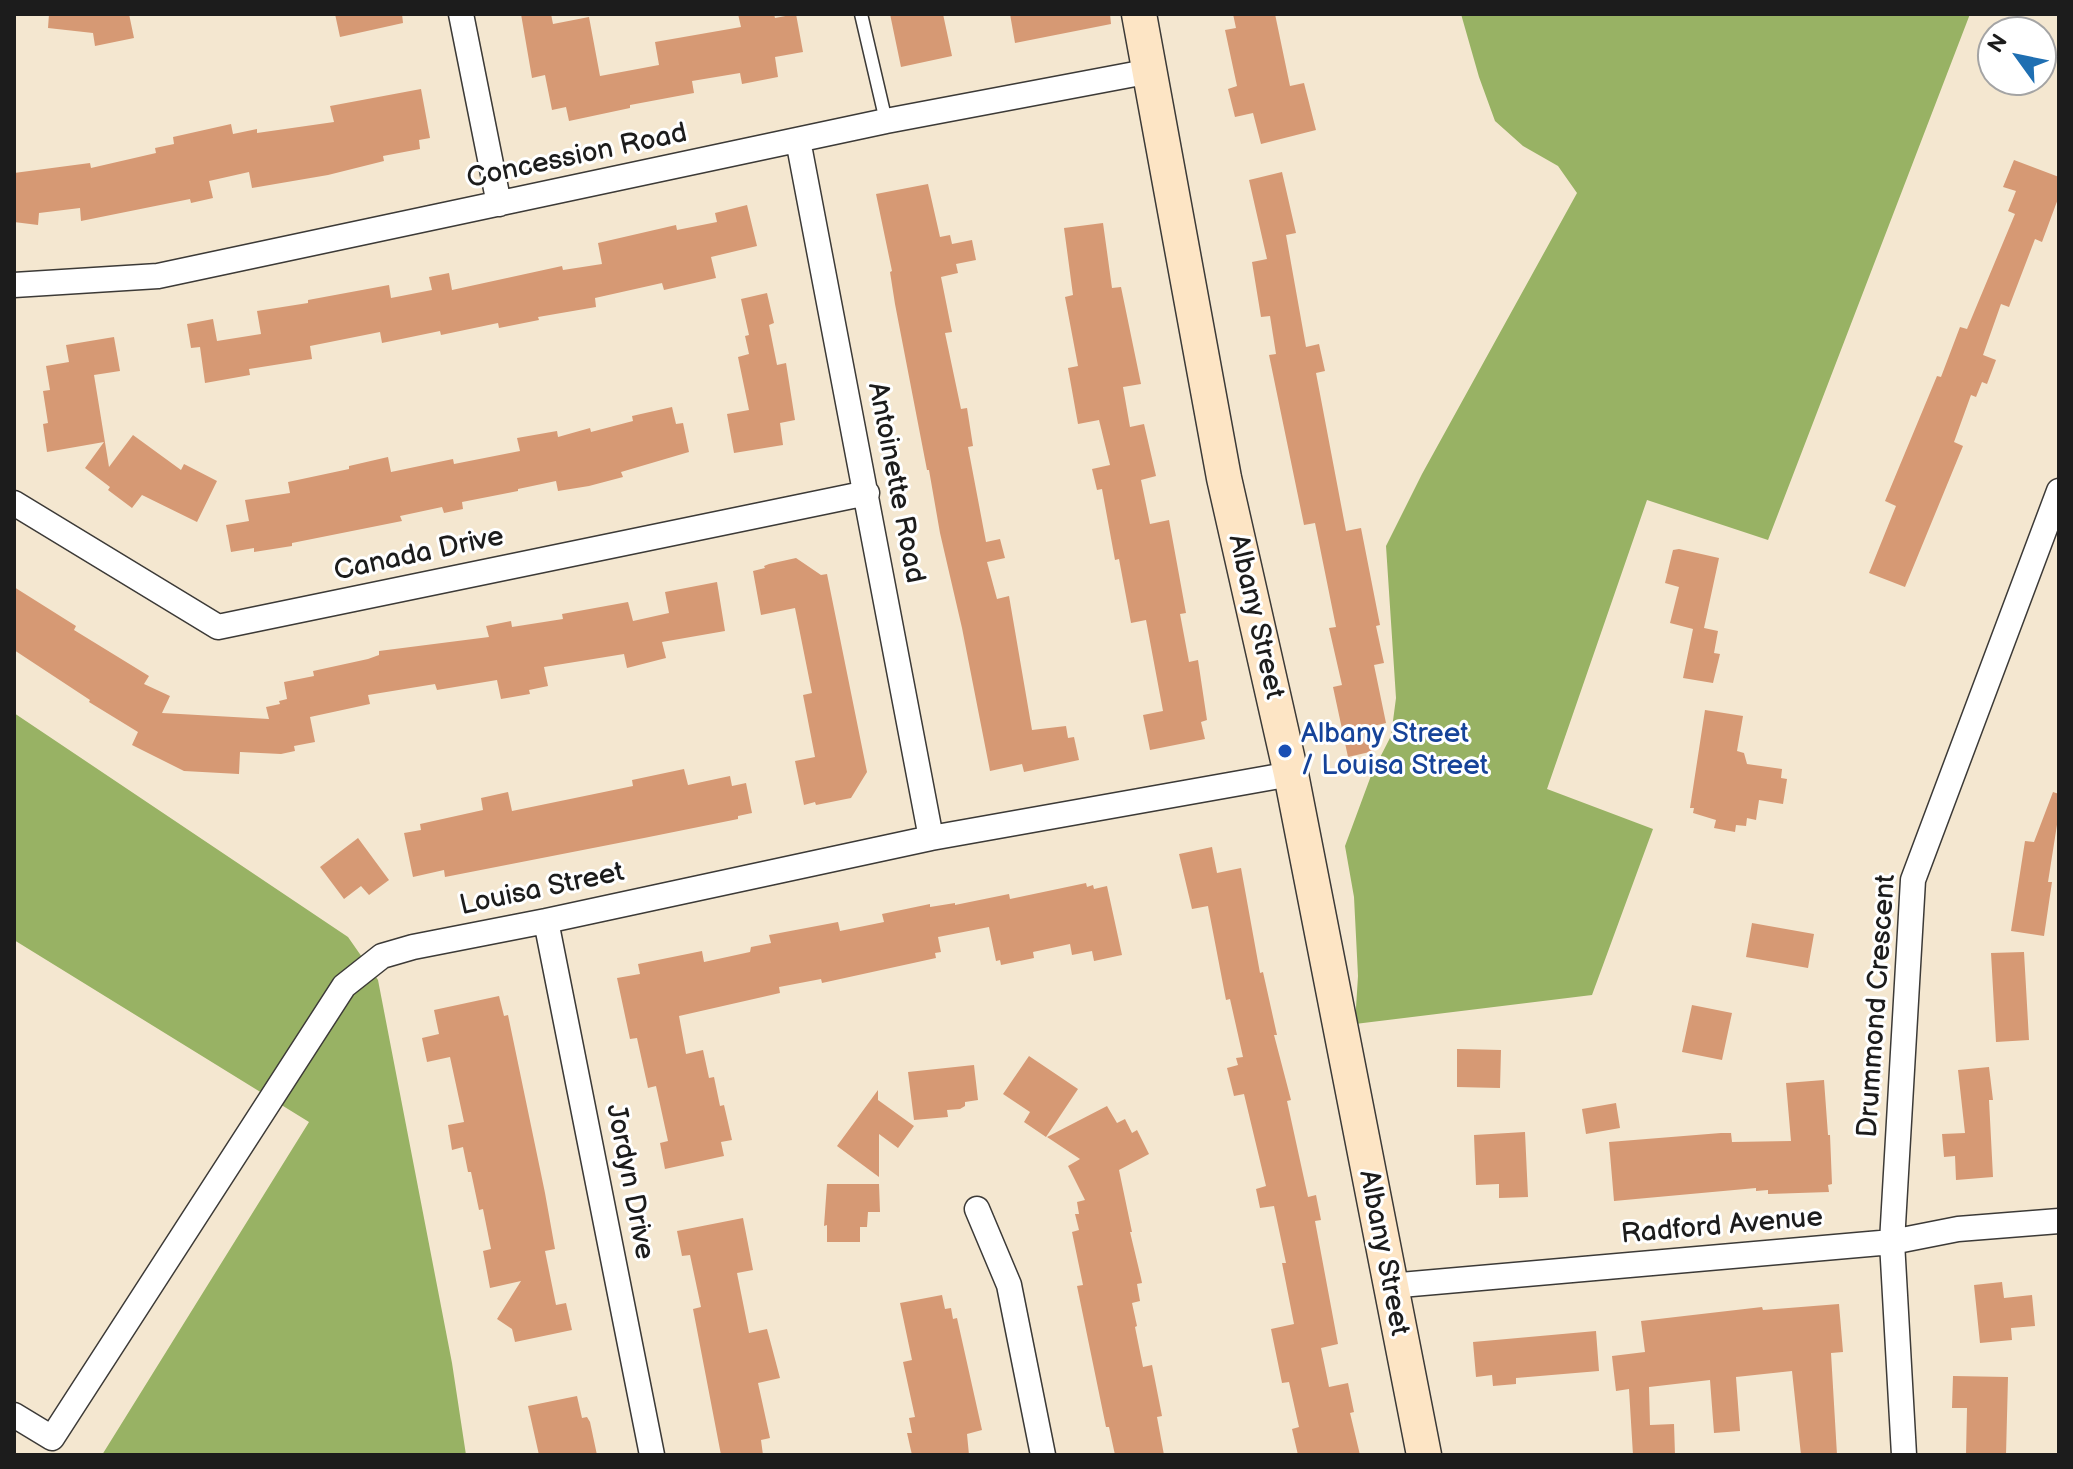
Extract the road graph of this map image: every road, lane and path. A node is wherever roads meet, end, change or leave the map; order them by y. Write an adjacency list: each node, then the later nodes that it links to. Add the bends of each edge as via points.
1 (461, 14): 7 (street)
2 (861, 14): 5 (lane)
3 (1139, 14): 4 (street, Albany Street)
4 (1151, 71): 5 (street, Concession Road); 12 (street, Albany Street, via 1224,478)
5 (886, 121): 6 (street, Concession Road)
6 (798, 140): 7 (street, Concession Road); 10 (street, Antoinette Road)
7 (499, 204): 8 (street, Concession Road, via 158,276)
8 (14, 285)
9 (2059, 491): 17 (street, Drummond Crescent, via 1913,880)
10 (867, 493): 11 (street, Canada Drive, via 218,627); 13 (street, Antoinette Road)
11 (14, 503)
12 (1291, 774): 13 (street, Louisa Street); 18 (street, Albany Street)
13 (931, 838): 14 (street, Louisa Street)
14 (546, 921): 19 (street, Louisa Street, via 382,956 344,986 52,1438); 20 (street, Jordyn Drive)
15 (977, 1209): 21 (street, via 1009,1285)
16 (2059, 1221): 17 (street, Radford Avenue, via 1958,1229)
17 (1892, 1242): 18 (street, Radford Avenue); 23 (street, Drummond Crescent)
18 (1389, 1286): 22 (street, Albany Street)
19 (14, 1415)
20 (652, 1455)
21 (1043, 1455)
22 (1424, 1455)
23 (1904, 1455)

